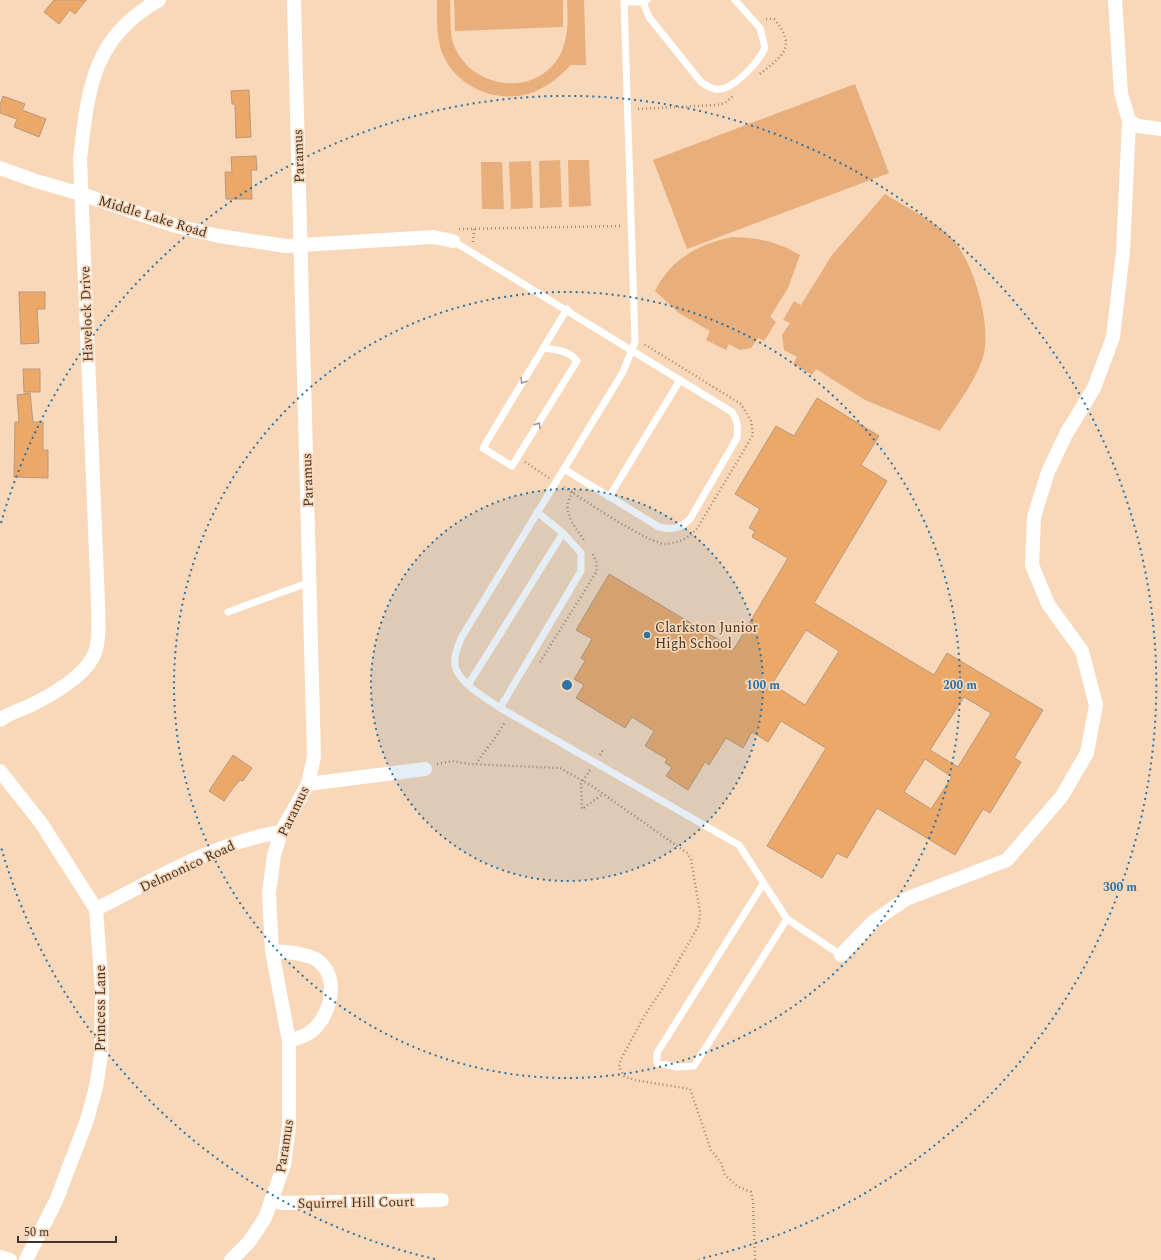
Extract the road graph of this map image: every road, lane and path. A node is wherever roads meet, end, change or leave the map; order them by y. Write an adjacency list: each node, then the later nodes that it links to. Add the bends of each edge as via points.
1 (159, 0): 10 (street, Havelock Drive, via 142,10 116,33 99,59 87,99 80,159)
2 (294, 0): 15 (street, Paramus)
3 (735, 0): 6 (lane, via 760,28 765,48 760,60 734,84 726,88 712,89 701,82 649,17)
4 (1115, 0): 7 (street, via 1121,93)
5 (624, 1): 6 (lane); 11 (lane)
6 (645, 1)
7 (1129, 122): 8 (street); 41 (street, via 1123,252 1113,337 1094,388 1066,434 1048,472 1034,517 1032,565 1048,604 1082,651 1096,705 1087,753 1062,796 1007,860 906,899 874,921)
8 (1161, 129)
9 (0, 168): 10 (street, Middle Lake Road, via 36,182)
10 (81, 194): 15 (street, Middle Lake Road, via 176,226 219,236 286,246); 28 (street, Havelock Drive, via 98,633 94,656 84,670 32,705)
11 (632, 225): 12 (path); 18 (lane, via 635,342)
12 (474, 229): 13 (path); 14 (path)
13 (453, 235): 15 (street, Middle Lake Road); 16 (lane)
14 (473, 242)
15 (300, 245): 24 (street, Paramus)
16 (567, 310): 17 (lane); 18 (lane)
17 (544, 348): 17 (lane, one-way to 17, via 483,448 512,466 577,361 564,350)
18 (633, 350): 19 (lane); 20 (lane, via 623,372)
19 (680, 380): 21 (lane); 21 (lane, via 732,412 737,419 738,427 737,438 690,519 683,526 671,530 659,527)
20 (564, 469): 21 (lane); 22 (lane)
21 (609, 497)
22 (537, 512): 23 (lane); 26 (lane, via 461,638 455,655 456,668)
23 (563, 533): 26 (lane); 27 (lane, via 581,553 581,571)
24 (311, 581): 25 (lane); 34 (street, Paramus, via 315,737)
25 (228, 612)
26 (468, 685): 27 (lane)
27 (500, 708): 30 (lane)
28 (0, 720)
29 (604, 748): 30 (path)
30 (596, 763): 33 (path); 37 (lane, via 739,845)
31 (425, 769): 33 (path, via 452,761 502,766 551,766 560,768); 34 (street)
32 (0, 772): 38 (street, Princess Lane, via 45,829)
33 (583, 781): 35 (path); 35 (path, via 582,809)
34 (308, 784): 36 (street, Paramus)
35 (603, 794): 49 (path, via 688,853 700,920 695,934 644,1015 619,1067 624,1076 634,1080 690,1089 711,1150 721,1163 727,1178 751,1192)
36 (281, 832): 38 (street, Delmonico Road, via 252,837 189,862); 40 (street, Paramus, via 274,855 269,893)
37 (763, 884): 39 (lane); 39 (lane, via 657,1053 657,1063 677,1067 694,1066)
38 (96, 910): 47 (street, Princess Lane, via 103,1022 96,1087 87,1120 56,1201)
39 (787, 920): 41 (lane)
40 (272, 951): 42 (street, Paramus); 42 (street, via 291,952 317,960 328,973 331,990 328,1007 309,1033)
41 (841, 955)
42 (289, 1041): 43 (street, Paramus, via 289,1126 284,1165)
43 (272, 1200): 44 (street, Squirrel Hill Court, via 282,1203); 48 (street, Paramus, via 265,1218 250,1242)
44 (442, 1200)
45 (0, 1257): 46 (street)
46 (10, 1260)
47 (26, 1260)
48 (231, 1260)
49 (755, 1260)

